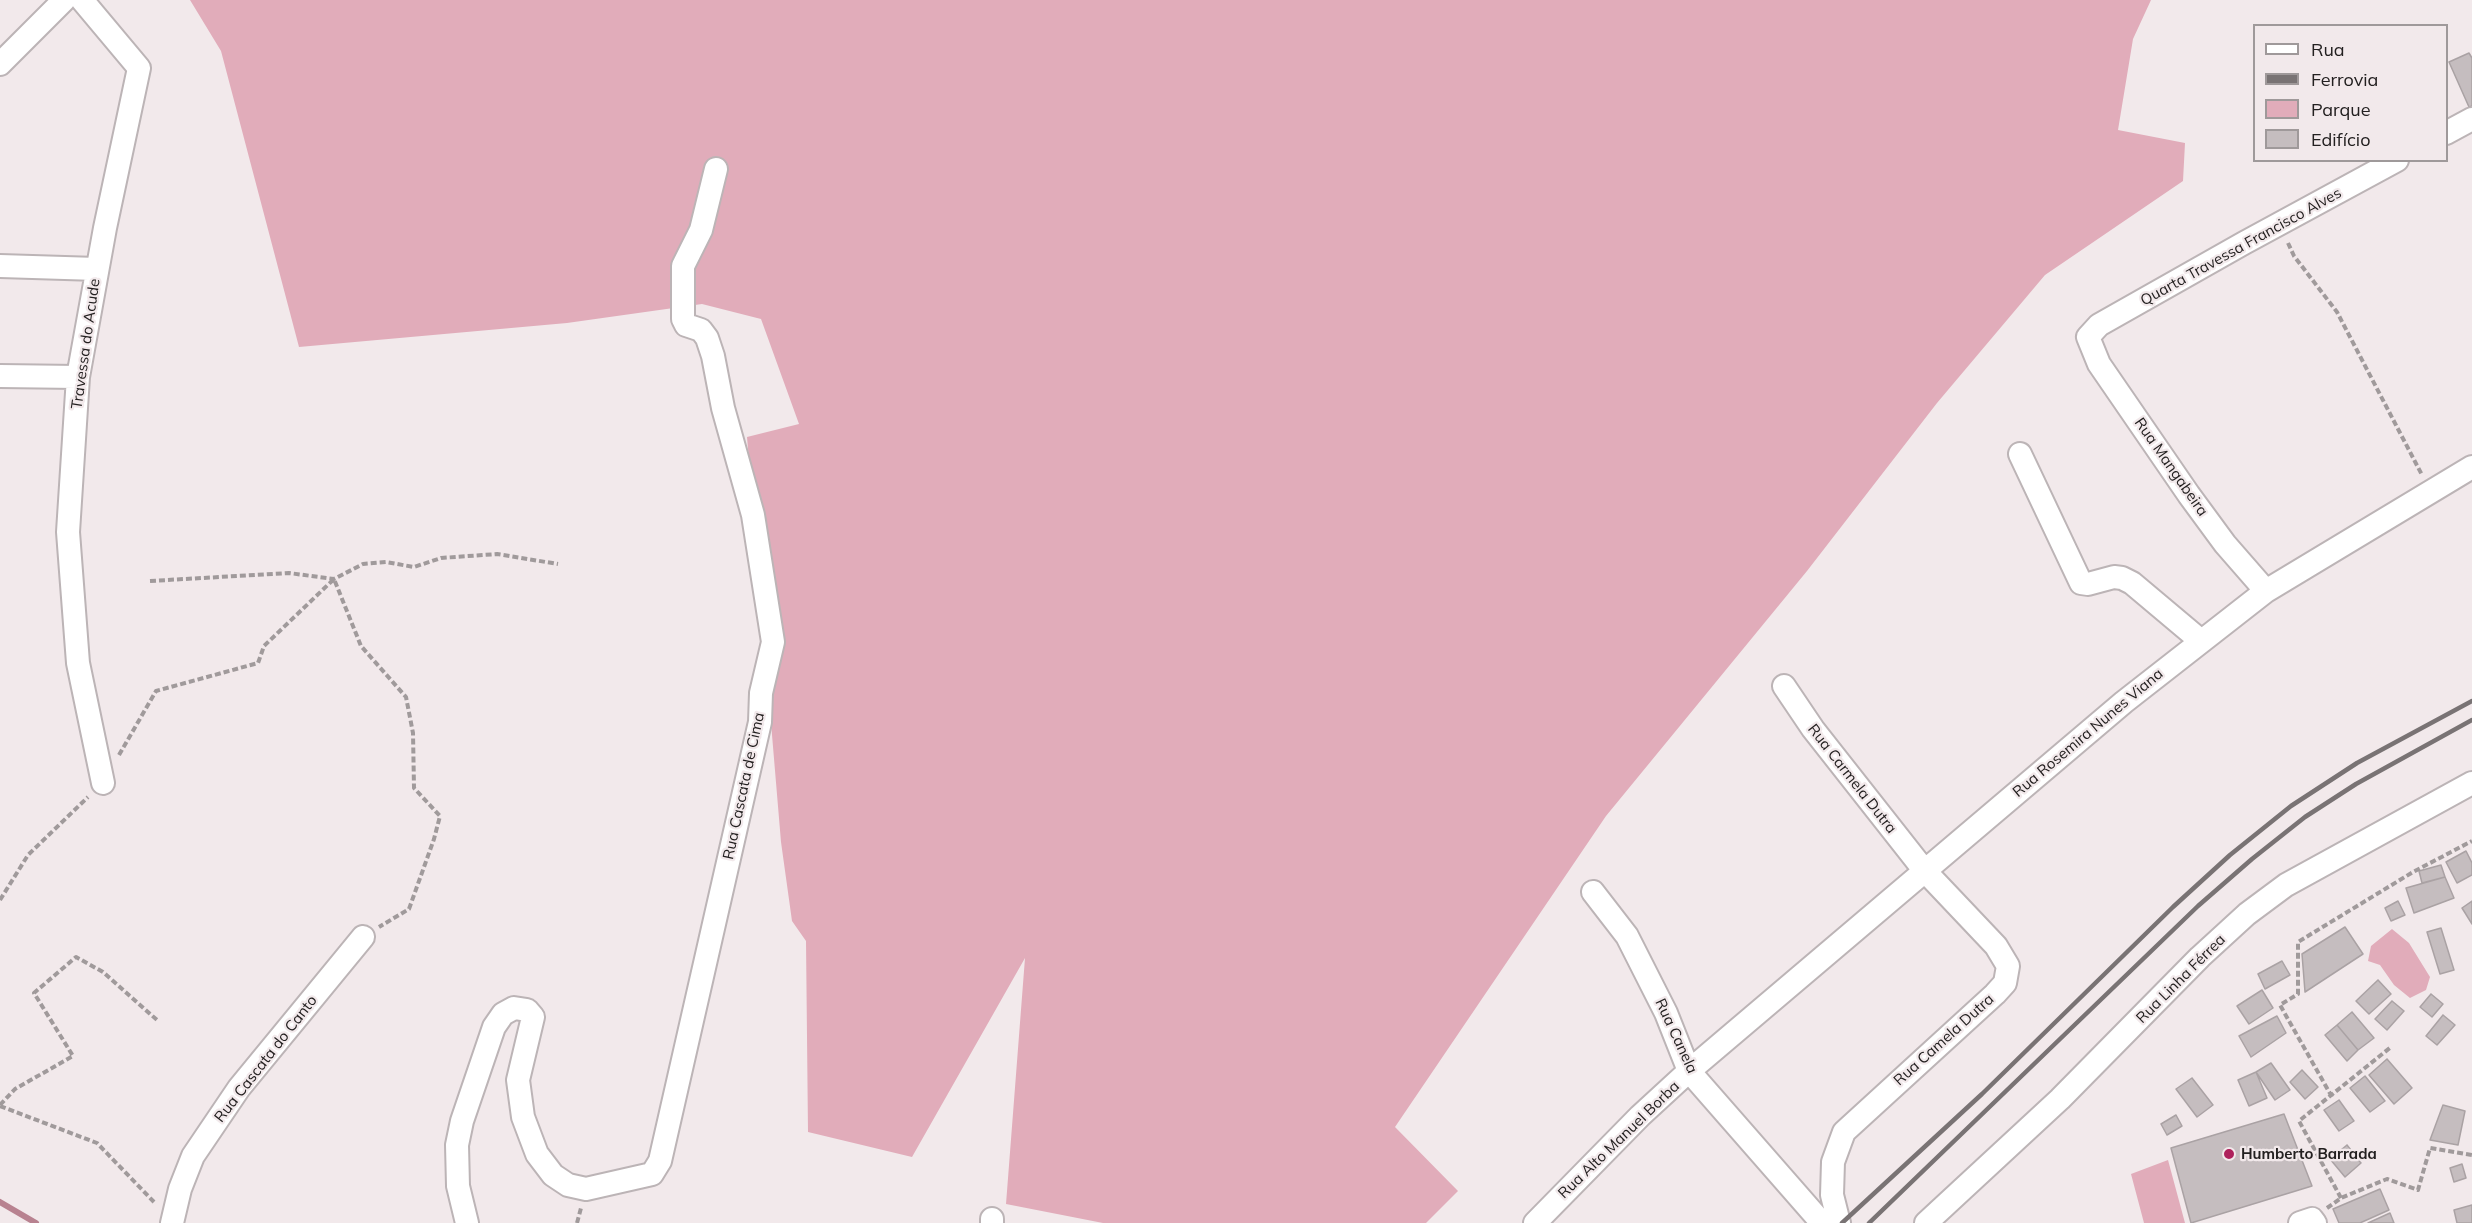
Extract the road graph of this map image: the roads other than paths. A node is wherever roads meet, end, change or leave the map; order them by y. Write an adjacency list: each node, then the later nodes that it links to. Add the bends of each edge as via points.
1 (64, 0): 3 (street)
2 (82, 0): 9 (street, Travessa do Acude, via 139,68)
3 (0, 64)
4 (2472, 119): 5 (street)
5 (2448, 132)
6 (2393, 162): 10 (street, Quarta Travessa Francisco Alves, via 2099,325)
7 (716, 169): 26 (street, Rua Cascata de Cima, via 701,230 683,266 683,319 686,325 701,330 713,356 753,515 773,642 761,693 760,722 660,1161 652,1174 586,1190 553,1175 527,1133 519,1097 518,1080 533,1017 527,1010 514,1008 503,1014 483,1055 457,1145 458,1186)
8 (0, 266): 9 (street)
9 (97, 270): 12 (street, Travessa do Acude)
10 (2088, 337): 15 (street, Rua Mangabeira, via 2099,364 2189,495)
11 (0, 376): 12 (street)
12 (78, 377): 18 (street, Travessa do Acude, via 68,532 78,663)
13 (2020, 454): 16 (street, via 2081,583 2122,578)
14 (2472, 467): 15 (street, Rua Rosemira Nunes Viana)
15 (2266, 591): 16 (street, Rua Rosemira Nunes Viana)
16 (2201, 641): 20 (street, Rua Rosemira Nunes Viana)
17 (1784, 686): 20 (street, Rua Carmela Dutra)
18 (103, 783)
19 (2472, 783): 30 (street, Rua Linha Férrea, via 2286,885 2247,914 2068,1091)
20 (1924, 870): 23 (street, Rua Rosemira Nunes Viana); 29 (street, Rua Camela Dutra, via 1996,946 2008,966 2008,974 1995,994 1844,1132 1833,1162 1832,1195)
21 (1593, 892): 24 (street, Rua Canela, via 1627,936 1666,1013)
22 (363, 937): 25 (street, Rua Cascata do Canto, via 219,1117 193,1156)
23 (1731, 1035): 24 (street, Rua Alto Manuel Borba)
24 (1689, 1071): 27 (street, Rua Alto Manuel Borba); 28 (street, Rua Canela)
25 (172, 1221)
26 (467, 1223)
27 (1535, 1223)
28 (1822, 1223)
29 (1839, 1223)
30 (1926, 1223)

